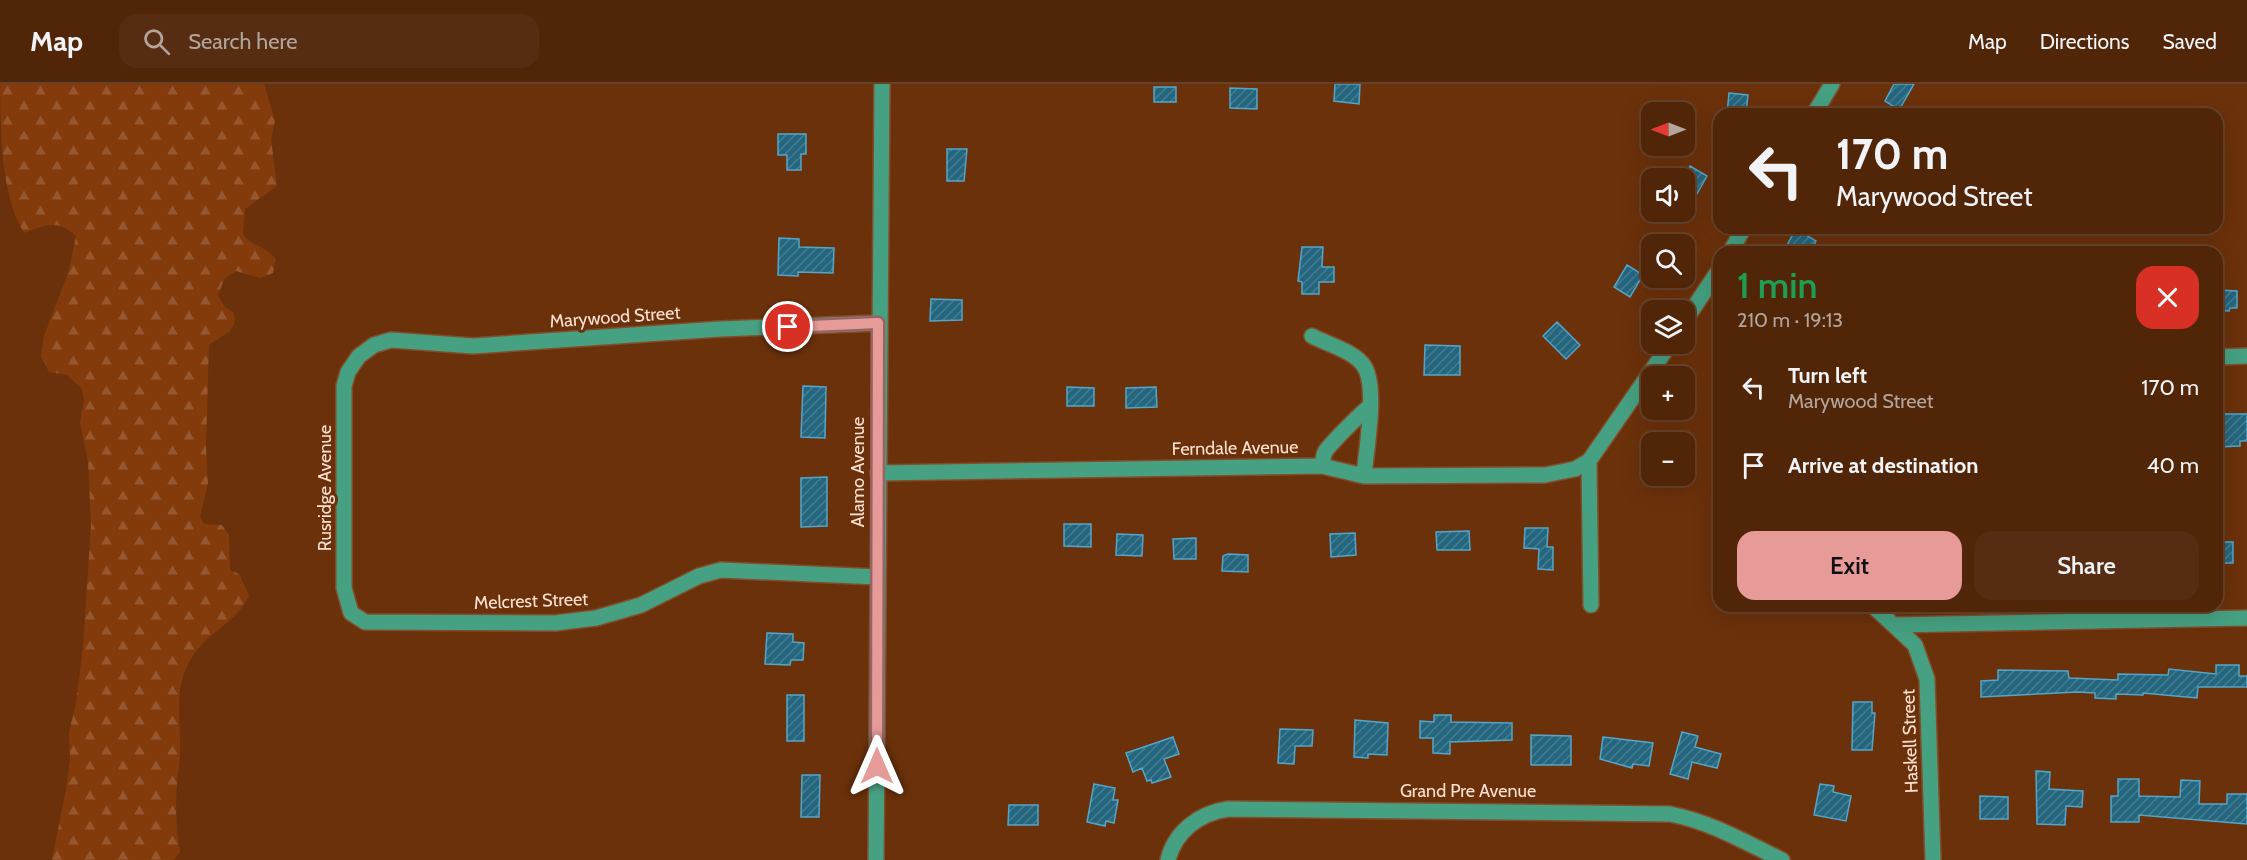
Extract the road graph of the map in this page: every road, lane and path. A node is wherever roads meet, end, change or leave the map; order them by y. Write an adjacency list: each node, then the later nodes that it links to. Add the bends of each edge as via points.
1 (882, 84): 6 (street, Alamo Avenue)
2 (1832, 84): 3 (street)
3 (1818, 108)
4 (1713, 290): 5 (street)
5 (1695, 310)
6 (878, 323): 9 (street, Marywood Street, via 473,346 391,340 374,345); 15 (street, Alamo Avenue)
7 (1312, 336): 12 (street, via 1364,366)
8 (1663, 354): 13 (street)
9 (359, 356): 21 (street, Rusridge Avenue, via 344,386 344,588 347,605)
10 (2247, 356): 11 (street)
11 (2223, 357)
12 (1369, 406): 14 (street, via 1326,452); 16 (street)
13 (1589, 461): 16 (street, Ferndale Avenue, via 1575,470 1545,475); 18 (street)
14 (1322, 466): 15 (street, Ferndale Avenue); 16 (street, Ferndale Avenue)
15 (878, 473): 17 (street, Alamo Avenue)
16 (1364, 476)
17 (878, 577): 21 (street, Melcrest Street, via 721,570 699,576 641,605 596,618 555,623 373,624); 23 (street, Alamo Avenue)
18 (1591, 605)
19 (1880, 612): 22 (street, Haskell Street)
20 (2247, 618): 22 (street)
21 (358, 619)
22 (1894, 625): 26 (street, Haskell Street, via 1915,645 1927,679)
23 (876, 860)
24 (1168, 860): 25 (street, Grand Pre Avenue, via 1172,847 1187,827 1214,811 1228,809 1670,814 1725,831)
25 (1782, 860)
26 (1933, 860)

